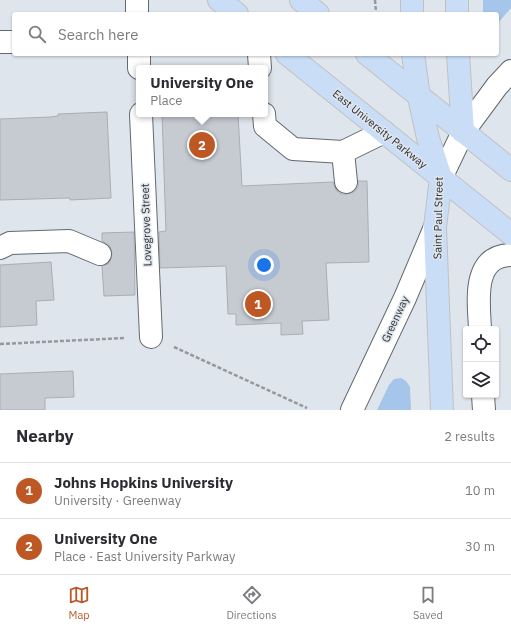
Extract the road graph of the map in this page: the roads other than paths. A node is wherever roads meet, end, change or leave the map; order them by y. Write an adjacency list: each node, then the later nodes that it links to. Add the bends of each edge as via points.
1 (137, 0): 6 (street)
2 (219, 0): 7 (main road)
3 (301, 0): 8 (main road)
4 (412, 0): 9 (main road)
5 (457, 0): 10 (main road)
6 (137, 12)
7 (234, 12)
8 (316, 12)
9 (412, 12)
10 (457, 12)
11 (0, 42): 12 (street)
12 (12, 42)
13 (290, 56): 21 (main road, East University Parkway)
14 (369, 56): 18 (main road)
15 (413, 56): 18 (main road, Saint Paul Street)
16 (458, 56): 22 (main road)
17 (511, 71): 22 (street)
18 (419, 97): 22 (main road); 25 (main road, Saint Paul Street, via 428,138)
19 (141, 117): 33 (street, Lovegrove Street)
20 (264, 117): 23 (street, via 265,126 293,149)
21 (384, 132): 23 (street); 25 (main road, East University Parkway)
22 (463, 132): 24 (main road); 25 (street)
23 (343, 152): 26 (street)
24 (511, 170)
25 (441, 178): 27 (main road, Saint Paul Street); 28 (main road, East University Parkway)
26 (346, 182)
27 (435, 227): 35 (street, Greenway, via 405,298); 36 (main road, Saint Paul Street)
28 (511, 234)
29 (0, 248): 30 (street, via 10,243 69,241)
30 (100, 254)
31 (511, 255): 32 (street, via 494,260 485,268 480,279)
32 (480, 326)
33 (151, 337)
34 (483, 398): 37 (street)
35 (352, 410)
36 (442, 410)
37 (484, 410)

